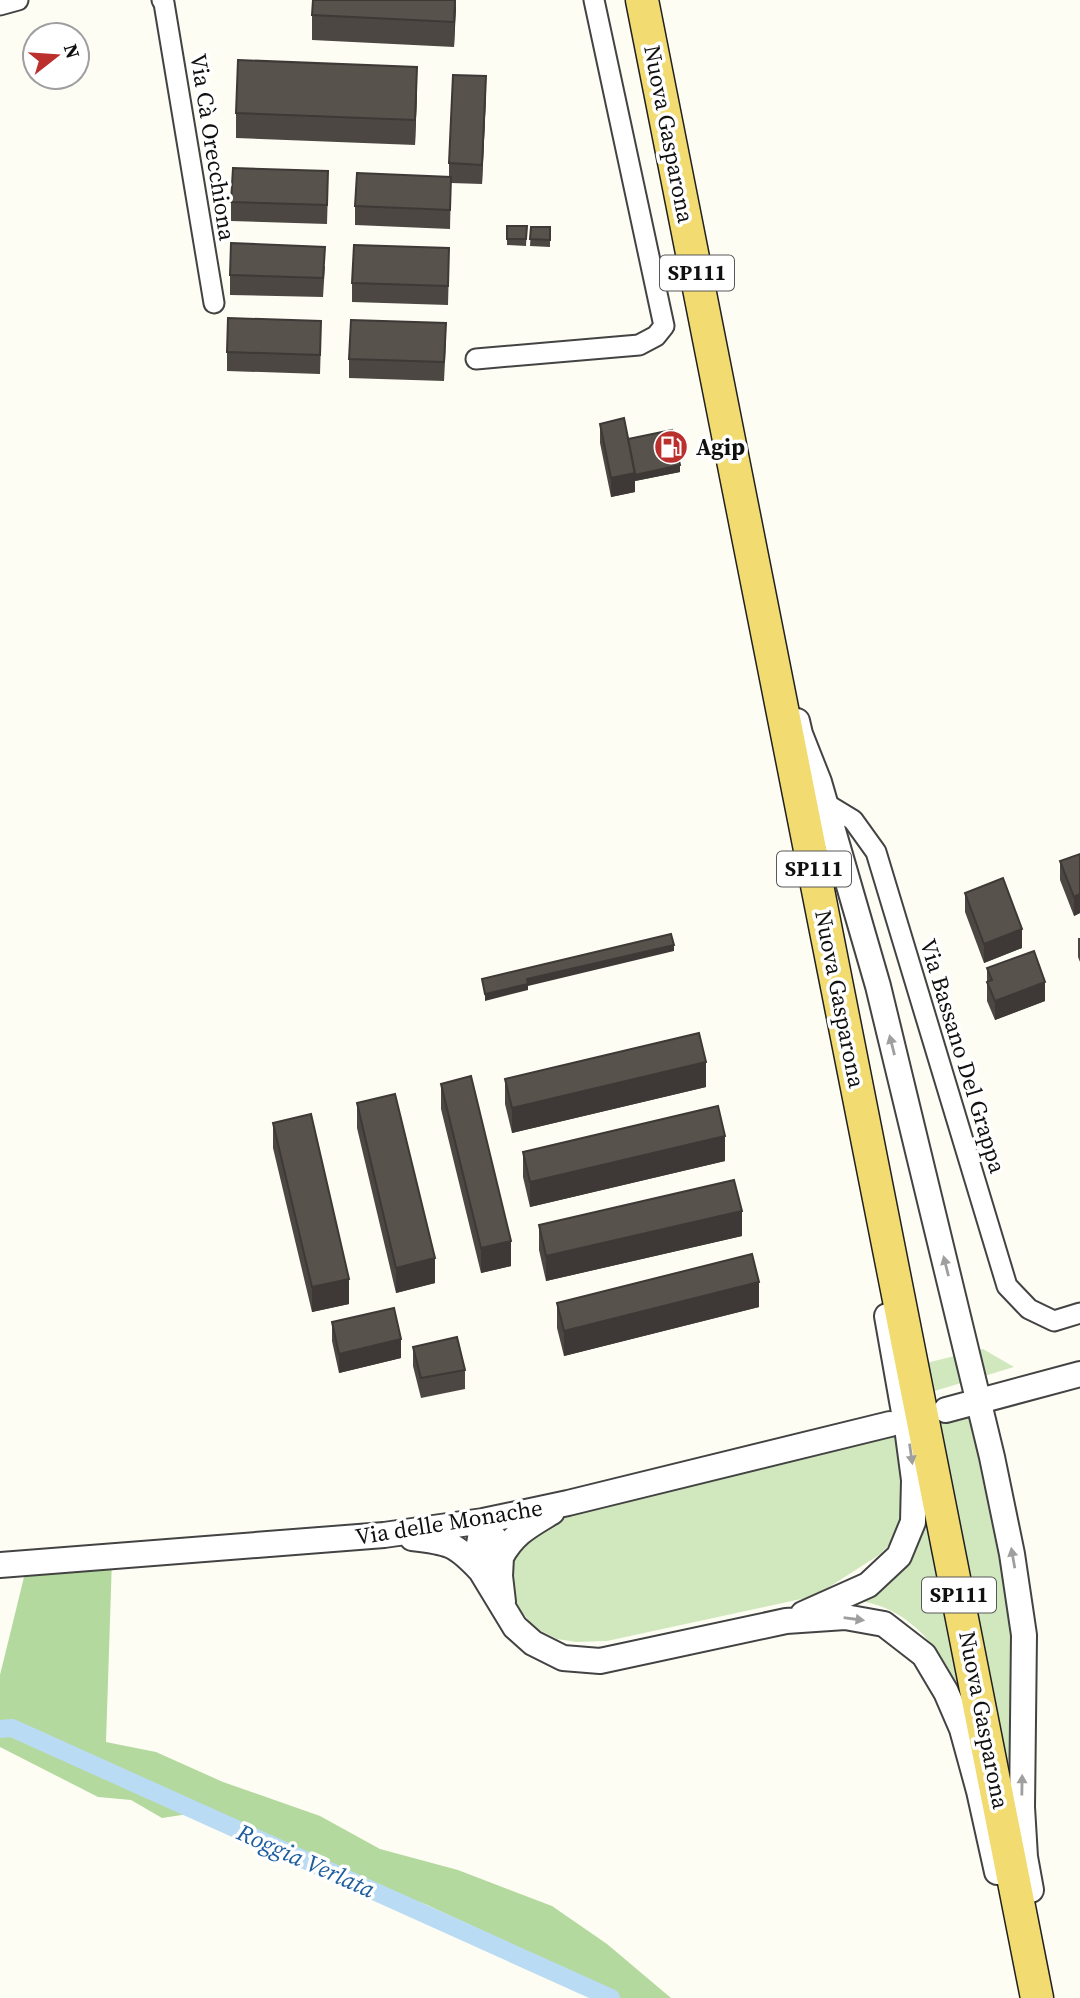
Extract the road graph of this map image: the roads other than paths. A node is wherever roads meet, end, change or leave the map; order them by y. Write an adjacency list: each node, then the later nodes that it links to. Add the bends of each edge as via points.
1 (18, 0): 5 (street)
2 (162, 0): 6 (street, Via Cà Orecchiona)
3 (594, 0): 7 (street, via 664,326 639,345)
4 (642, 0): 8 (main road, Nuova Gasparona / SP111)
5 (0, 5)
6 (214, 303)
7 (476, 359)
8 (750, 545): 9 (street, via 776,617 800,734); 10 (main road, Nuova Gasparona / SP111)
9 (825, 803): 11 (street, Via Bassano Del Grappa, via 853,820 876,852 1007,1286 1029,1309 1054,1321); 12 (street, one-way to 9, via 878,986)
10 (878, 1193): 26 (street, one-way to 26, via 887,1318 914,1480 913,1522 899,1556 868,1585); 28 (main road, Nuova Gasparona / SP111)
11 (1080, 1313)
12 (962, 1332): 14 (street, via 981,1369 1002,1385); 15 (street)
13 (1080, 1374): 14 (street)
14 (1031, 1386): 15 (street); 18 (street, via 1003,1412)
15 (978, 1402): 16 (street); 18 (street)
16 (946, 1410)
17 (890, 1424): 19 (street, Via delle Monache)
18 (992, 1457): 29 (street, one-way to 18, via 1025,1857 1022,1611)
19 (568, 1503): 20 (street, Via delle Monache); 22 (street, via 519,1532)
20 (483, 1521): 21 (street, Via delle Monache); 22 (street); 24 (street)
21 (383, 1535): 23 (street, Via delle Monache); 24 (street, via 439,1541 462,1551)
22 (501, 1557): 25 (street)
23 (0, 1565)
24 (481, 1571): 25 (street)
25 (504, 1610): 26 (street, via 514,1627 533,1643 563,1658 600,1661)
26 (786, 1621): 27 (street, one-way to 27, via 845,1617 884,1624 924,1655 962,1729)
27 (1028, 1998)
28 (1037, 1998)
29 (1048, 1998)

